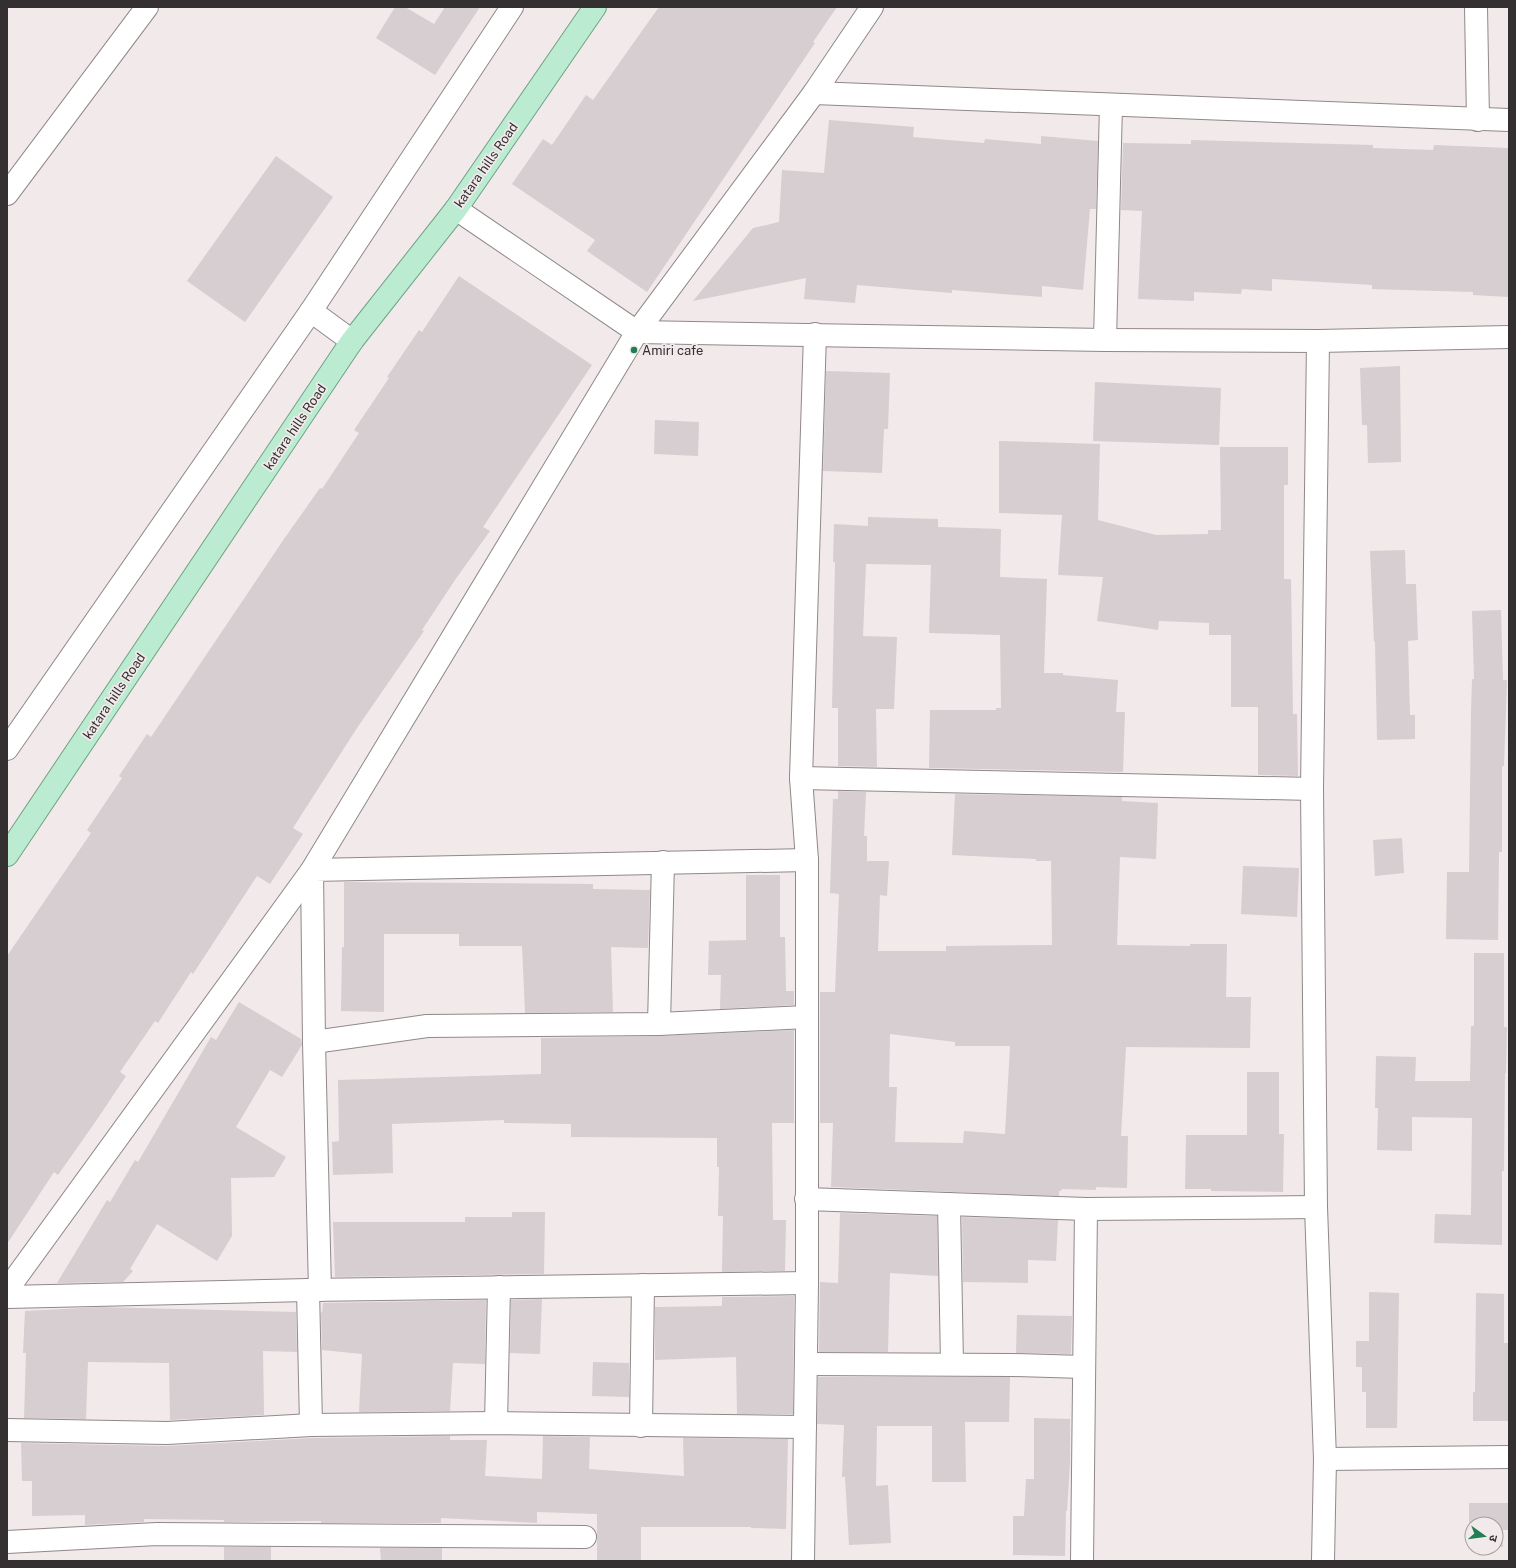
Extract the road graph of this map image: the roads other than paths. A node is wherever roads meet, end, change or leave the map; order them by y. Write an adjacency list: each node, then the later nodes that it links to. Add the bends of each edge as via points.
1 (148, 7): 10 (street)
2 (512, 7): 12 (street)
3 (595, 7): 11 (main road, katara hills Road)
4 (872, 7): 6 (street)
5 (1476, 7): 8 (street)
6 (814, 93): 7 (street); 13 (street)
7 (1111, 105): 8 (street); 16 (street)
8 (1478, 120): 9 (street)
9 (1509, 120)
10 (7, 194)
11 (456, 209): 13 (street); 17 (main road, katara hills Road)
12 (311, 311): 17 (street); 19 (street)
13 (637, 332): 14 (street); 25 (street)
14 (815, 334): 16 (street); 20 (street)
15 (1509, 337): 18 (street)
16 (1105, 340): 18 (street)
17 (352, 341): 22 (main road, katara hills Road)
18 (1318, 341): 21 (street)
19 (7, 749)
20 (801, 778): 21 (street); 23 (street)
21 (1312, 789): 31 (street)
22 (7, 855)
23 (807, 860): 24 (street); 26 (street)
24 (663, 862): 25 (street); 27 (street)
25 (312, 870): 28 (street); 36 (street)
26 (806, 1017): 27 (street); 29 (street)
27 (659, 1024): 28 (street, via 427,1026)
28 (314, 1042): 37 (street)
29 (806, 1199): 30 (street); 33 (street)
30 (949, 1204): 32 (street); 40 (street)
31 (1316, 1207): 32 (street); 48 (street)
32 (1086, 1209): 41 (street)
33 (807, 1283): 34 (street); 39 (street)
34 (643, 1285): 35 (street); 44 (street)
35 (499, 1287): 37 (street); 42 (street)
36 (7, 1290)
37 (314, 1290): 38 (street); 43 (street)
38 (7, 1297)
39 (806, 1364): 40 (street); 45 (street)
40 (952, 1364): 41 (street)
41 (1084, 1367): 52 (street)
42 (496, 1423): 43 (street); 44 (street)
43 (312, 1425): 46 (street, via 167,1432)
44 (641, 1426): 45 (street)
45 (805, 1427): 51 (street)
46 (7, 1430)
47 (1509, 1457): 48 (street)
48 (1326, 1459): 53 (street)
49 (585, 1537): 50 (street, via 157,1534)
50 (7, 1542)
51 (803, 1561)
52 (1082, 1561)
53 (1323, 1561)

